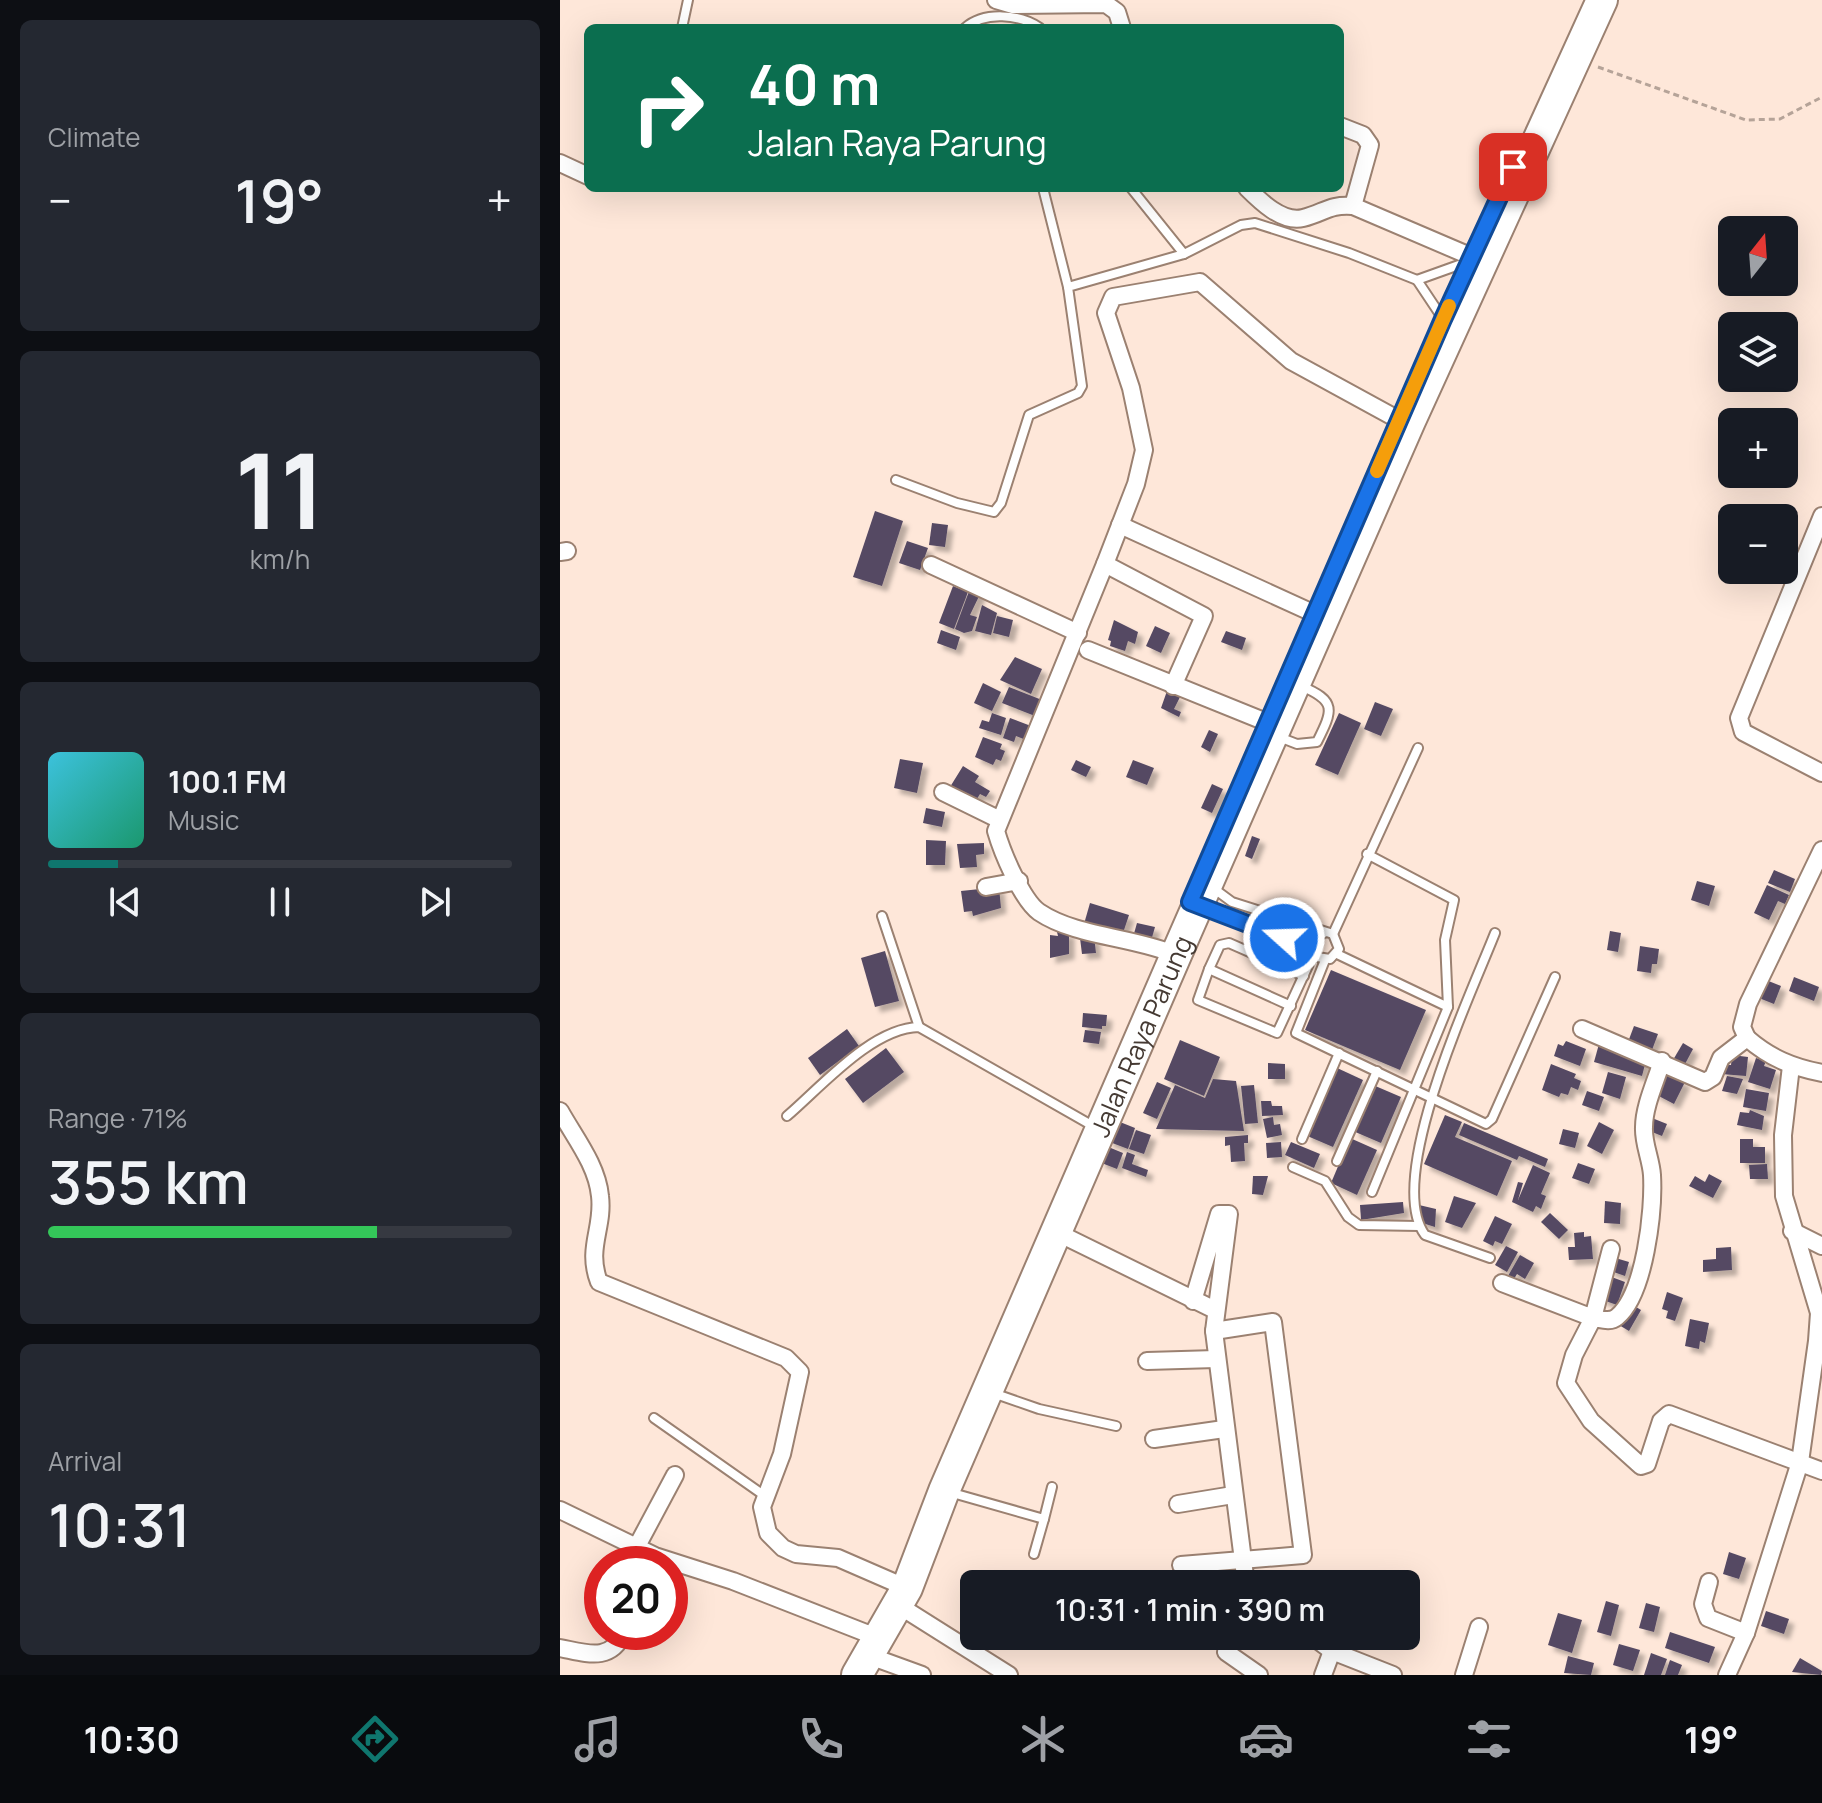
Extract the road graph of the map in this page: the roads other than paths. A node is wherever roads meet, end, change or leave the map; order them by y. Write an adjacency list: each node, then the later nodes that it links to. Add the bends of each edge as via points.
1 (688, 0): 5 (lane)
2 (1589, 0): 17 (highway, Jalan Raya Parung)
3 (1602, 0): 17 (highway, Jalan Raya Parung)
4 (998, 8): 6 (lane); 7 (lane); 8 (street, via 1106,4 1117,12)
5 (683, 24)
6 (971, 24)
7 (1034, 24)
8 (1121, 24)
9 (1344, 128): 15 (street, via 1363,135 1370,145)
10 (560, 163): 11 (street)
11 (584, 174)
12 (1044, 192): 19 (lane)
13 (1134, 192): 16 (lane)
14 (1251, 192): 15 (street, via 1265,206 1301,219 1334,205)
15 (1353, 206): 17 (street)
16 (1184, 254): 18 (lane, via 1255,223); 19 (lane)
17 (1475, 259): 18 (lane); 20 (highway, Jalan Raya Parung); 30 (highway, Jalan Raya Parung)
18 (1417, 280): 20 (lane)
19 (1068, 287): 22 (lane, via 1082,386 1078,393 1029,415 994,512)
20 (1443, 319): 21 (highway, Jalan Raya Parung)
21 (1399, 420): 24 (street, via 1291,361 1200,282 1113,297 1106,313 1131,388 1144,450); 27 (highway, Jalan Raya Parung)
22 (896, 480)
23 (1822, 516): 34 (street, via 1739,718 1743,732)
24 (1120, 525): 25 (street); 27 (street)
25 (1105, 564): 28 (street); 31 (street, via 1204,616)
26 (931, 565): 28 (street)
27 (1315, 614): 30 (highway, Jalan Raya Parung)
28 (1078, 633): 36 (street)
29 (1088, 650): 31 (street)
30 (1291, 681): 32 (highway, Jalan Raya Parung); 32 (lane, via 1326,699 1327,722 1317,742 1309,745)
31 (1173, 686): 32 (street)
32 (1272, 727): 41 (highway, Jalan Raya Parung)
33 (1418, 748): 38 (lane)
34 (1822, 773)
35 (943, 792): 36 (street)
36 (998, 819): 39 (street, via 1001,851)
37 (1822, 850): 56 (street, via 1748,1004 1742,1027)
38 (1367, 854): 44 (lane); 53 (lane, via 1454,900 1444,959)
39 (1019, 881): 40 (street); 46 (street, via 1038,911 1050,917)
40 (986, 887)
41 (1198, 893): 44 (lane); 45 (lane); 46 (highway, Jalan Raya Parung)
42 (882, 916): 54 (lane)
43 (1495, 933): 63 (lane)
44 (1328, 934): 45 (lane, via 1315,938); 47 (lane, via 1339,943)
45 (1313, 951): 48 (lane); 50 (lane)
46 (1172, 953): 66 (highway, Jalan Raya Parung); 73 (highway, Jalan Raya Parung)
47 (1337, 954): 48 (lane); 53 (lane)
48 (1325, 960): 57 (lane, via 1295,1030)
49 (1209, 969): 50 (lane, via 1220,945 1229,943); 52 (lane); 52 (lane, via 1198,994 1203,1005 1277,1033)
50 (1304, 976): 52 (lane)
51 (1555, 977): 63 (lane, via 1490,1122)
52 (1291, 1006)
53 (1448, 1007): 62 (lane)
54 (919, 1027): 65 (lane, via 904,1027 874,1041); 66 (lane)
55 (1582, 1029): 58 (street)
56 (1747, 1038): 58 (street, via 1721,1058 1710,1081); 59 (street)
57 (1339, 1053): 60 (lane); 67 (lane)
58 (1662, 1061): 80 (street, via 1644,1122 1652,1176 1639,1275 1617,1317)
59 (1791, 1066): 61 (street); 72 (street, via 1783,1135 1784,1196)
60 (1377, 1071): 62 (lane); 68 (lane)
61 (1822, 1073)
62 (1414, 1088): 63 (lane); 70 (lane)
63 (1432, 1097): 71 (lane, via 1415,1167)
64 (560, 1111): 95 (street, via 587,1156 601,1198 592,1265 599,1282 786,1358 800,1372 782,1454)
65 (787, 1116)
66 (1093, 1126): 107 (highway, Jalan Raya Parung)
67 (1302, 1139)
68 (1337, 1161)
69 (1293, 1167): 71 (lane, via 1325,1181 1359,1225)
70 (1372, 1192)
71 (1419, 1226): 76 (lane, via 1431,1239)
72 (1792, 1231): 74 (street); 89 (street, via 1819,1313)
73 (1058, 1233): 78 (street); 84 (highway, Jalan Raya Parung)
74 (1822, 1246)
75 (1611, 1249): 80 (street)
76 (1490, 1258)
77 (1502, 1283): 80 (street)
78 (1193, 1301): 79 (street); 79 (street, via 1219,1214 1229,1214)
79 (1215, 1310): 81 (street)
80 (1593, 1318): 89 (street, via 1566,1383 1591,1421 1641,1466 1647,1464 1661,1421 1669,1414)
81 (1214, 1331): 82 (street); 102 (street, via 1273,1322 1303,1555)
82 (1216, 1359): 83 (street); 87 (street)
83 (1147, 1361)
84 (988, 1392): 86 (lane); 93 (highway, Jalan Raya Parung)
85 (654, 1418): 95 (lane)
86 (1116, 1426)
87 (1224, 1429): 88 (street); 94 (street)
88 (1154, 1439)
89 (1800, 1462): 90 (street); 109 (street)
90 (1822, 1471)
91 (675, 1475): 100 (street)
92 (1052, 1487): 98 (lane)
93 (944, 1491): 98 (lane); 107 (highway, Jalan Raya Parung)
94 (1233, 1495): 96 (street); 102 (street)
95 (766, 1496): 107 (street, via 762,1507 768,1533 783,1548 852,1562)
96 (1178, 1504)
97 (560, 1510): 99 (street)
98 (1044, 1519): 101 (lane)
99 (632, 1546)
100 (637, 1546)
101 (1034, 1554)
102 (1244, 1561): 103 (street); 105 (street)
103 (1181, 1565)
104 (688, 1569): 114 (street, via 733,1581)
105 (1245, 1570)
106 (1709, 1582): 109 (street, via 1703,1604 1708,1618)
107 (901, 1592): 114 (highway, Jalan Raya Parung); 116 (street)
108 (1479, 1627): 120 (street)
109 (1746, 1633): 121 (street)
110 (560, 1648): 111 (street, via 597,1655)
111 (607, 1650)
112 (1332, 1651): 118 (street); 119 (street)
113 (1226, 1652): 117 (street)
114 (858, 1660): 115 (street)
115 (922, 1675)
116 (1009, 1675)
117 (1259, 1675)
118 (1323, 1675)
119 (1393, 1675)
120 (1464, 1675)
121 (1727, 1675)

